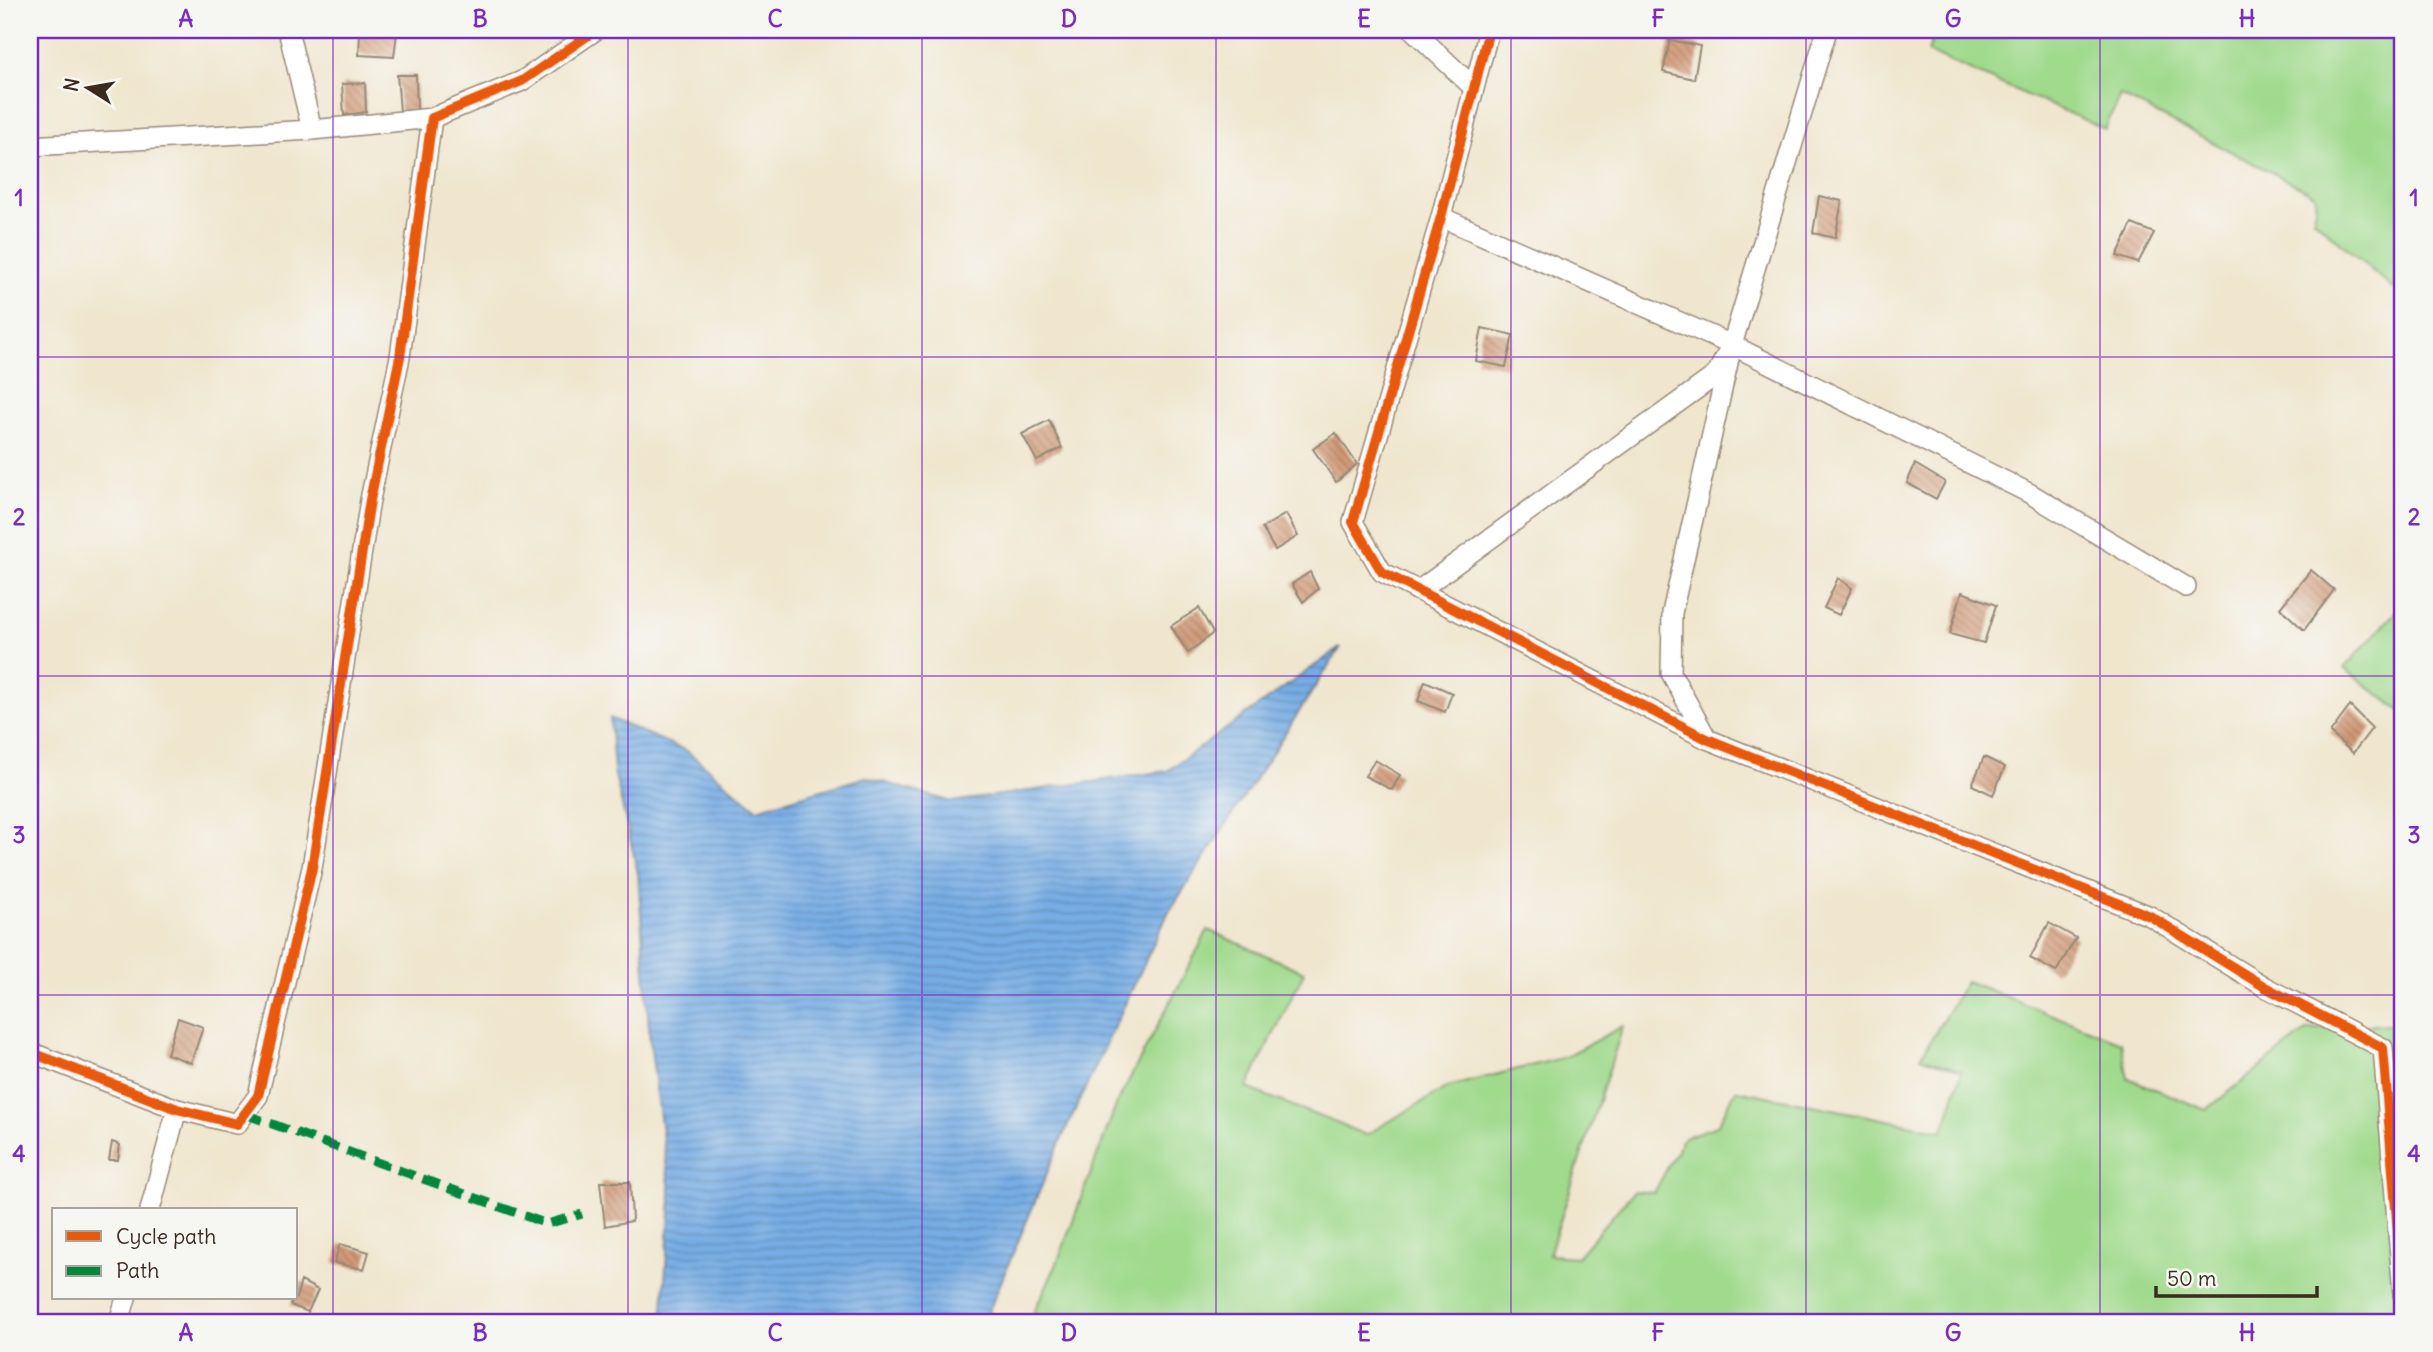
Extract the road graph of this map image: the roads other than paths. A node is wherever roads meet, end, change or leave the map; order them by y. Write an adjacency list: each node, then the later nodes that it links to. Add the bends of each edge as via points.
1 (288, 30): 8 (street)
2 (596, 30): 7 (street, via 522,81)
3 (1412, 30): 6 (street)
4 (1489, 30): 6 (street)
5 (1826, 30): 11 (street)
6 (1474, 88): 10 (street)
7 (432, 118): 8 (street); 16 (street, via 400,357 370,500 312,868 258,1096 237,1124)
8 (312, 130): 9 (street)
9 (30, 146)
10 (1441, 216): 11 (street); 13 (street, via 1353,522 1382,572)
11 (1732, 345): 12 (street, via 2029,493); 13 (street, via 1716,375); 14 (street, via 1672,613 1671,673)
12 (2186, 587)
13 (1418, 591): 14 (street)
14 (1707, 740): 18 (street, via 2150,916 2264,987 2383,1048)
15 (30, 1052): 16 (street)
16 (177, 1109): 17 (street)
17 (151, 1208)
18 (2403, 1294)
19 (125, 1300): 20 (street)
20 (119, 1322)

